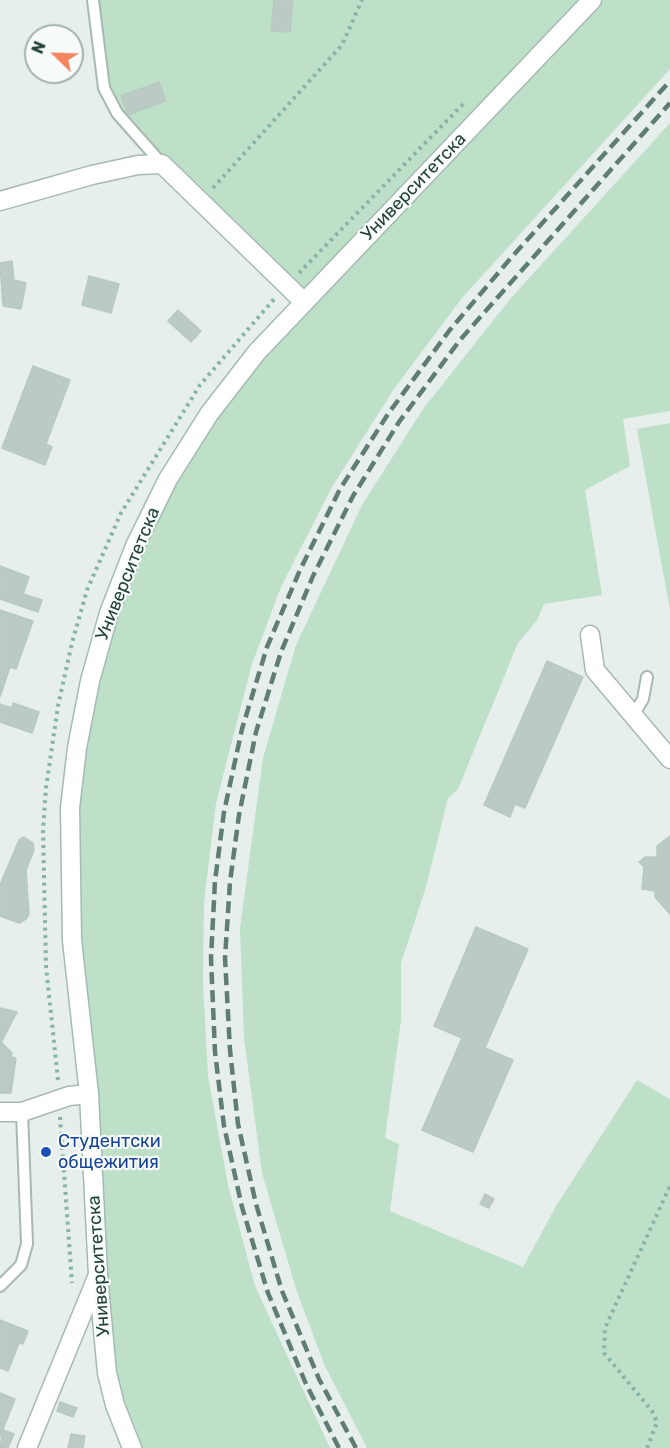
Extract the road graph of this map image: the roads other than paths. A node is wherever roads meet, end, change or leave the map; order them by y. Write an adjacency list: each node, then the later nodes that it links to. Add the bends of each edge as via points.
1 (93, 0): 3 (lane, via 104,88 117,113)
2 (592, 0): 5 (street, Университетска)
3 (162, 164): 4 (street, via 92,175); 5 (street)
4 (0, 201)
5 (304, 302): 10 (street, Университетска, via 257,352 208,414 168,479 135,546 109,613 90,681 70,808 72,940)
6 (590, 635): 8 (street, via 595,670)
7 (647, 677): 8 (lane, via 643,699)
8 (634, 714): 9 (street)
9 (670, 759)
10 (89, 1094): 12 (street); 13 (street, Университетска)
11 (0, 1112): 12 (street)
12 (22, 1112): 14 (lane, via 27,1244 21,1265)
13 (98, 1275): 15 (street); 16 (street, Университетска, via 107,1373)
14 (0, 1286)
15 (27, 1448)
16 (132, 1448)

